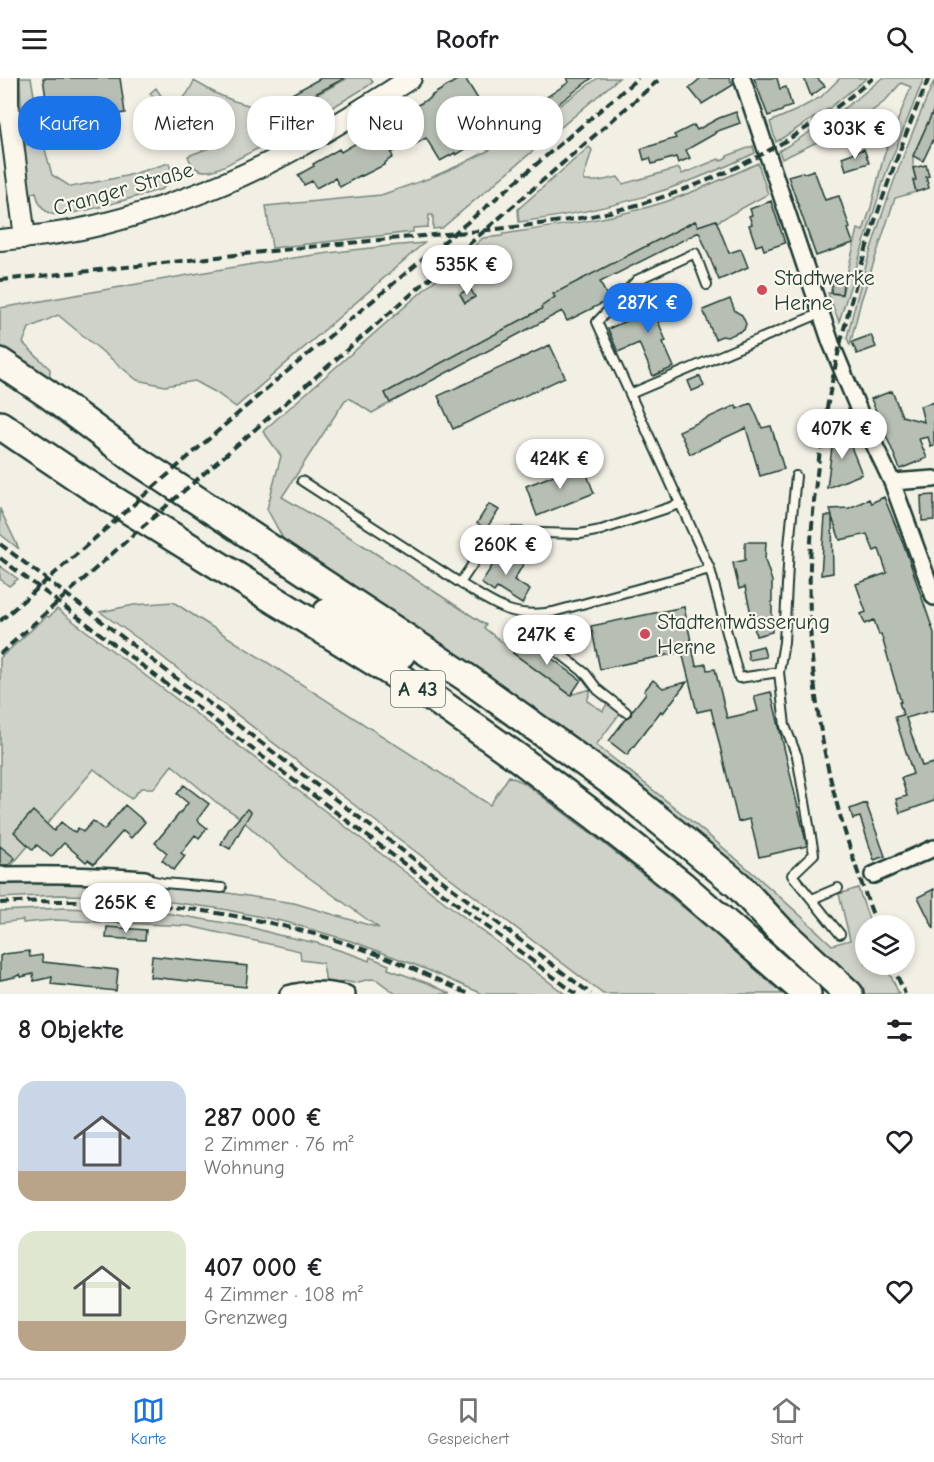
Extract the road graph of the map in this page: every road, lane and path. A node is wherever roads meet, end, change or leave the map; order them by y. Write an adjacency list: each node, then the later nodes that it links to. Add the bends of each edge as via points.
1 (8, 78): 4 (street)
2 (411, 78): 4 (street, Cranger Straße, via 282,156 227,181 99,225)
3 (742, 78): 7 (street)
4 (25, 238): 5 (street, Cranger Straße)
5 (0, 240)
6 (707, 285): 11 (lane, via 694,253 638,280 597,322)
7 (821, 313): 11 (lane); 17 (street, via 864,425)
8 (0, 351): 10 (highway)
9 (0, 362): 10 (highway)
10 (48, 394): 32 (highway, via 136,460 421,653 467,678 620,788 738,885)
11 (630, 394): 18 (lane)
12 (0, 410): 32 (highway, A 43, via 258,574 412,659 487,707)
13 (0, 425): 36 (highway, A 43, via 89,485 436,700 517,757 682,885)
14 (796, 476): 23 (lane)
15 (934, 479): 17 (street)
16 (302, 481): 20 (lane)
17 (892, 482): 21 (street)
18 (680, 504): 19 (lane); 20 (lane, via 580,534 496,532)
19 (710, 569): 22 (lane); 23 (lane, via 739,678)
20 (460, 583): 22 (lane, via 498,607)
21 (934, 597)
22 (539, 615): 24 (lane, via 545,636 554,648)
23 (779, 672): 31 (lane, via 785,726 797,756 814,854 792,874)
24 (626, 712)
25 (934, 848): 27 (street)
26 (0, 875): 28 (street)
27 (870, 876)
28 (146, 879): 29 (lane)
29 (222, 888)
30 (838, 888): 31 (lane)
31 (812, 899): 33 (lane)
32 (780, 930): 37 (highway, A 43)
33 (840, 934)
34 (288, 994): 35 (street, via 326,990)
35 (347, 994)
36 (807, 994)
37 (849, 994)

